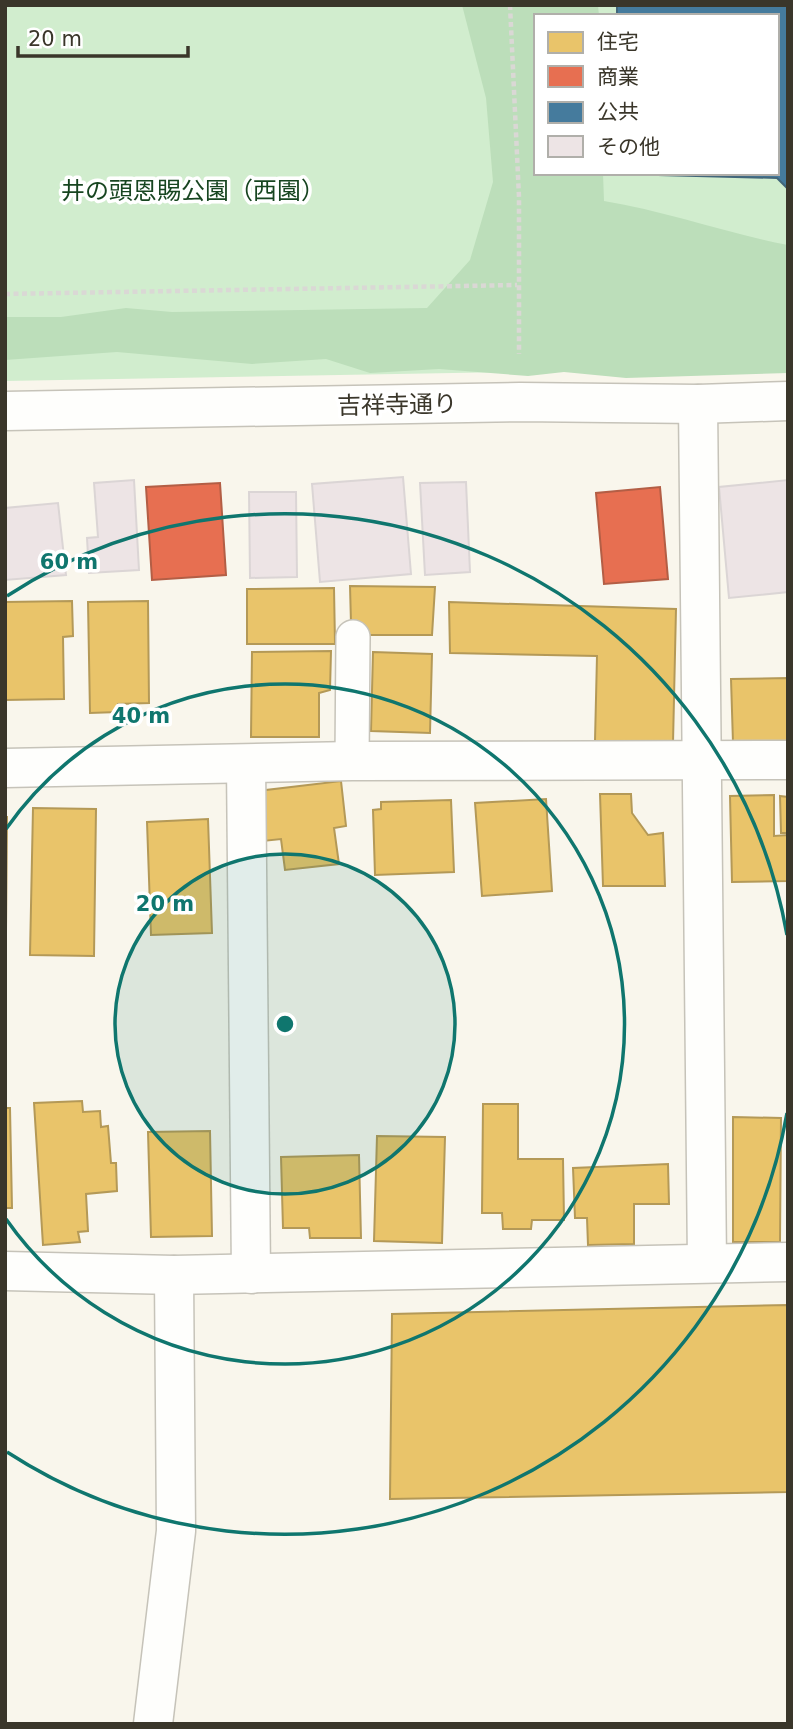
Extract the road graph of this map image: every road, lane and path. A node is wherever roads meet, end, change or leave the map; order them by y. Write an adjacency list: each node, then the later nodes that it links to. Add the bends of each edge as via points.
1 (510, 5): 2 (path, via 519,197)
2 (517, 285): 3 (path); 5 (path)
3 (5, 294)
4 (788, 401): 6 (street, 吉祥寺通り)
5 (520, 402): 6 (street, 吉祥寺通り); 7 (street, 吉祥寺通り)
6 (698, 404): 11 (street)
7 (5, 411)
8 (353, 637): 10 (lane)
9 (788, 760): 11 (street)
10 (352, 761): 11 (street); 12 (street)
11 (703, 761): 15 (street)
12 (246, 764): 13 (street); 17 (street)
13 (5, 768)
14 (788, 1262): 15 (street)
15 (706, 1263): 17 (street)
16 (5, 1270): 18 (street)
17 (251, 1274): 18 (street)
18 (174, 1275): 19 (street, via 176,1531)
19 (153, 1724)

